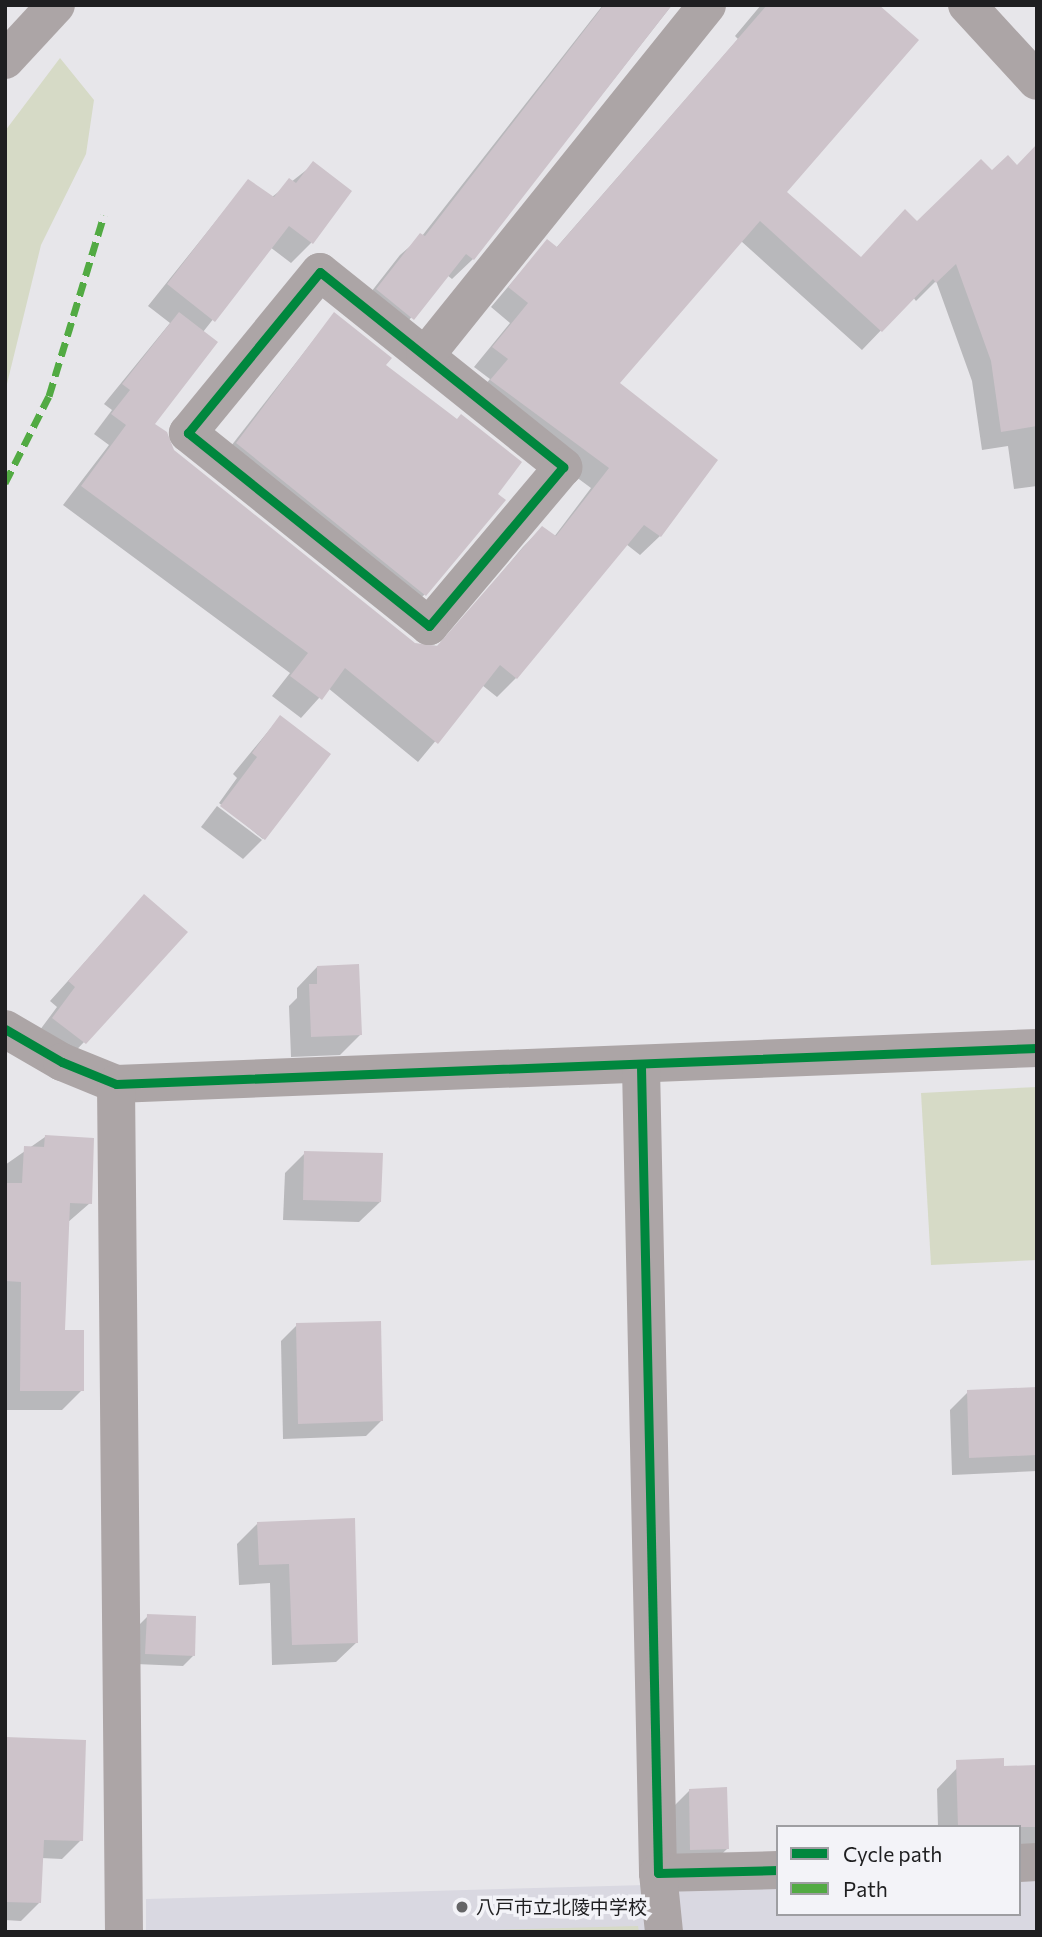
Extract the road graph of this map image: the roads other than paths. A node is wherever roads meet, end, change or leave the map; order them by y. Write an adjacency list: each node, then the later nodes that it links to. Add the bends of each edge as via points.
1 (56, 5): 5 (street)
2 (707, 5): 6 (street)
3 (967, 5): 4 (street)
4 (1029, 59)
5 (5, 60)
6 (425, 356): 6 (street, via 320,272 188,433 429,626 563,467)
7 (5, 1030): 10 (street, via 62,1062)
8 (1037, 1048): 9 (street)
9 (641, 1067): 10 (street); 12 (street)
10 (116, 1084): 13 (street)
11 (776, 1870): 12 (street)
12 (658, 1873): 14 (street)
13 (124, 1932)
14 (664, 1932)

